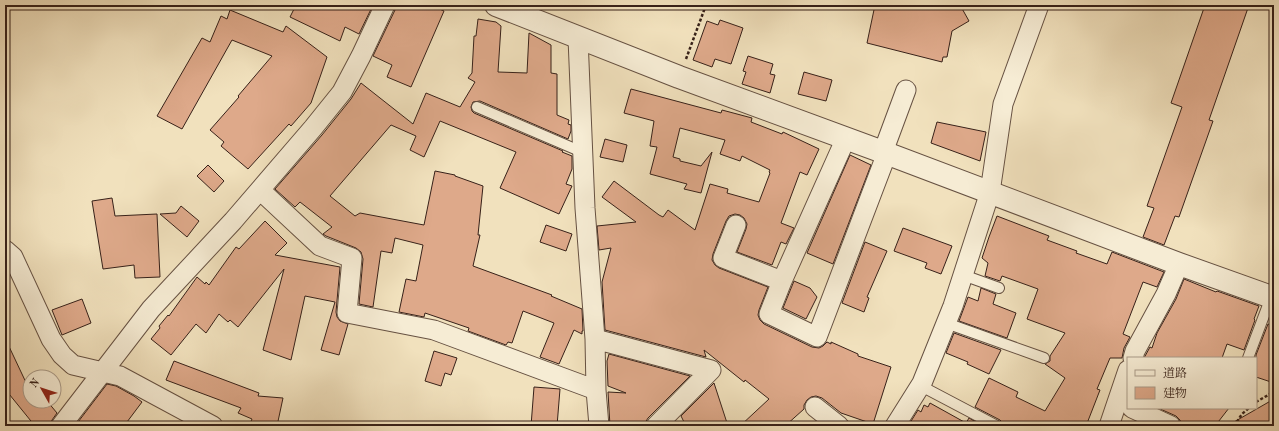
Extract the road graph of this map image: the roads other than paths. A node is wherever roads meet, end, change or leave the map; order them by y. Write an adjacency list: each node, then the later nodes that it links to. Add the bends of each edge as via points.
1 (385, 5): 10 (street, via 342,92)
2 (496, 5): 4 (street)
3 (1040, 5): 11 (street, via 1004,104)
4 (578, 38): 7 (street); 8 (street)
5 (906, 90): 9 (street)
6 (477, 107): 8 (lane)
7 (846, 138): 9 (street); 16 (street)
8 (582, 152): 20 (street)
9 (885, 153): 11 (street); 16 (street, via 817,336 769,314)
10 (260, 190): 24 (street, via 151,309); 27 (street, via 320,246 352,258 347,313 434,330)
11 (990, 192): 14 (street); 15 (street)
12 (736, 226): 16 (street, via 723,258)
13 (5, 250): 24 (street, via 13,257 62,355 73,365)
14 (1179, 264): 18 (street); 21 (street)
15 (963, 275): 17 (lane); 19 (street)
16 (782, 281)
17 (999, 288)
18 (1272, 298): 22 (lane)
19 (946, 323): 23 (lane); 26 (street)
20 (595, 339): 27 (street); 34 (street, via 711,370)
21 (1133, 357)
22 (1248, 357)
23 (1044, 358)
24 (103, 371): 31 (street); 32 (street, via 120,376)
25 (1127, 382): 28 (street)
26 (921, 386): 36 (street); 37 (lane)
27 (596, 390): 33 (street)
28 (1125, 406): 38 (street)
29 (815, 407): 35 (street)
30 (1132, 409): 39 (street)
31 (60, 426)
32 (213, 426)
33 (599, 426)
34 (656, 426)
35 (840, 426)
36 (895, 426)
37 (997, 426)
38 (1109, 426)
39 (1171, 426)

